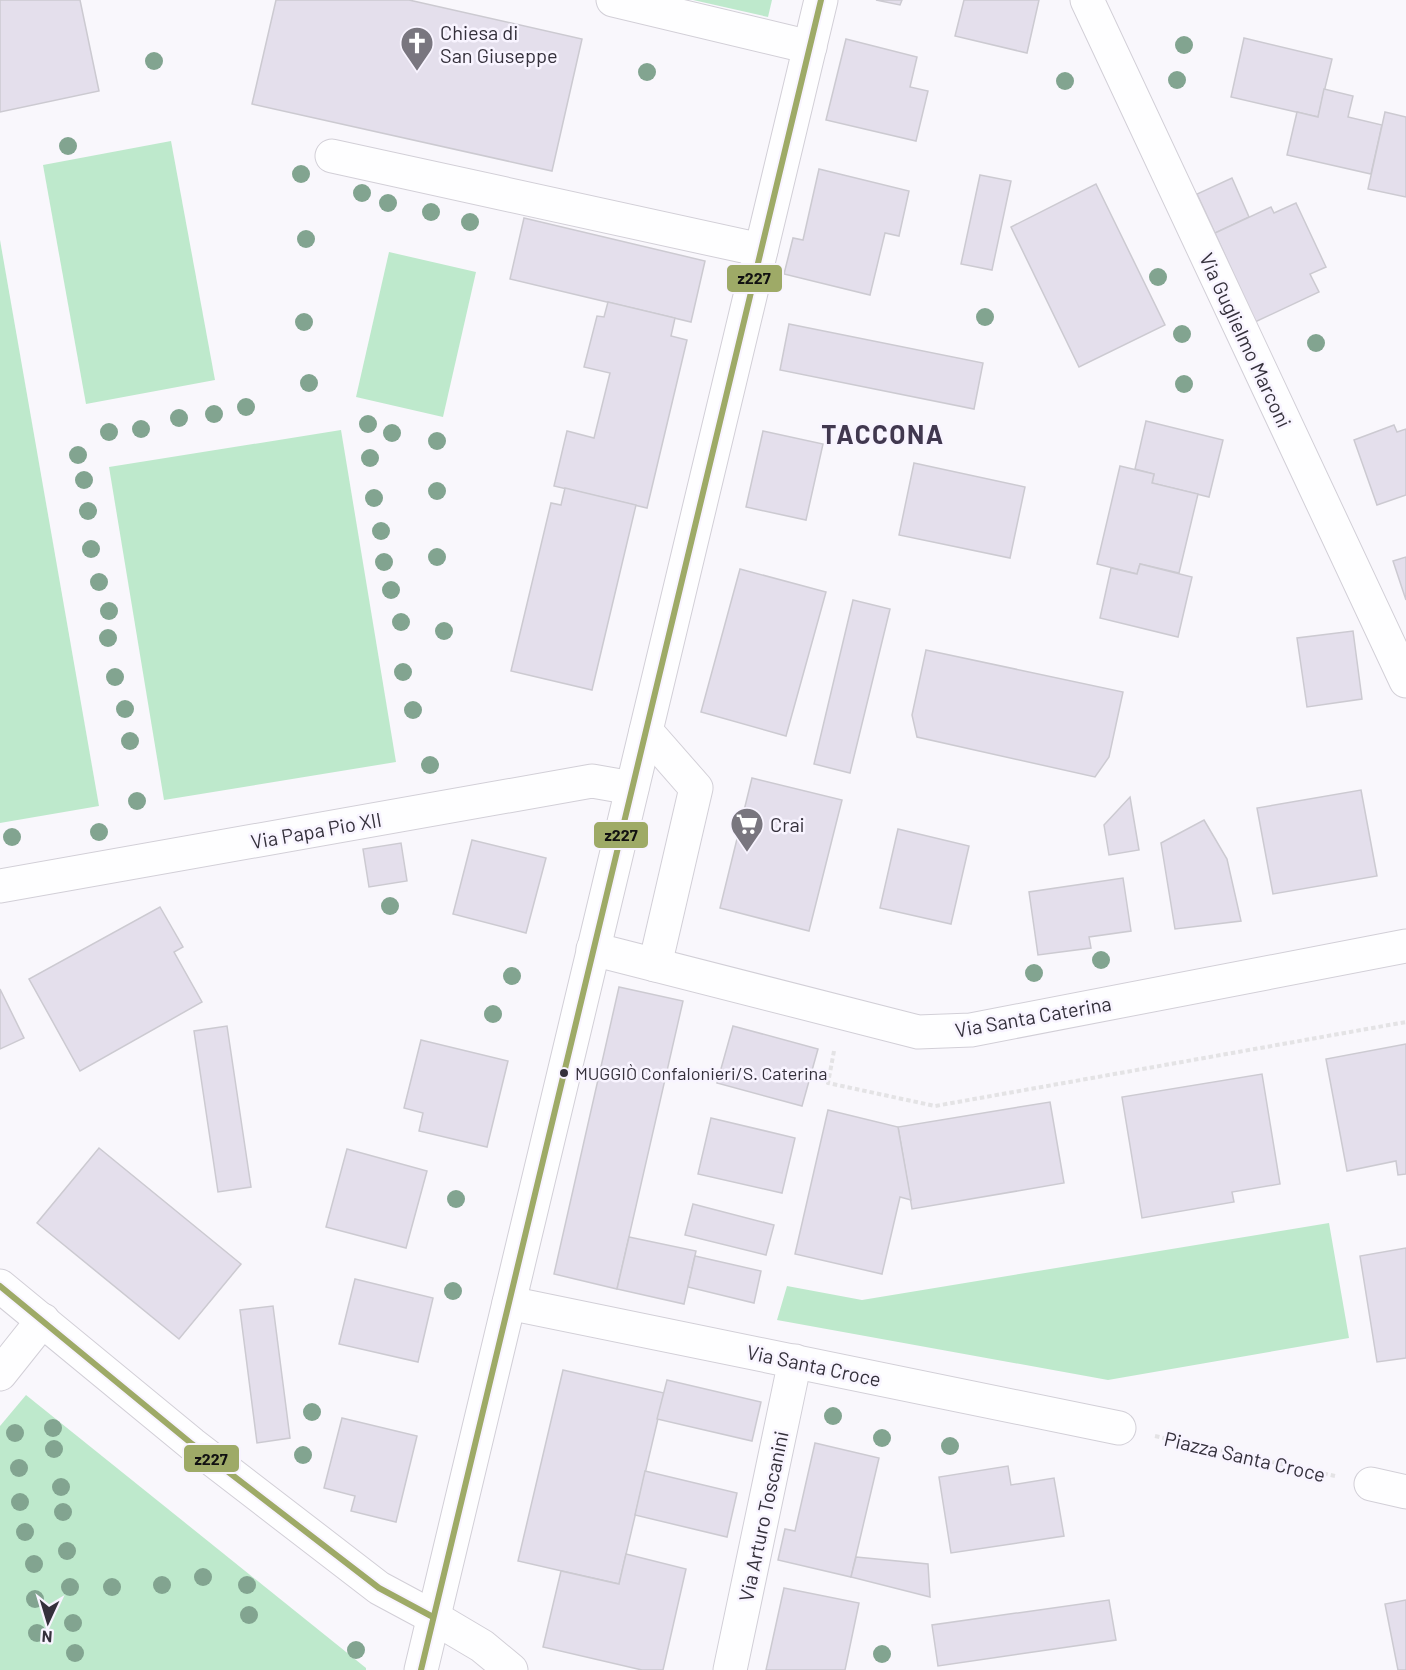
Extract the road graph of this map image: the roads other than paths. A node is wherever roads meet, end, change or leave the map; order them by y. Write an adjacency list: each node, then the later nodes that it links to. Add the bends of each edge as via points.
1 (613, 0): 4 (street)
2 (821, 0): 4 (street)
3 (1087, 0): 7 (street, Via Guglielmo Marconi)
4 (810, 47): 6 (street)
5 (332, 156): 6 (street)
6 (761, 250): 8 (street)
7 (1406, 681)
8 (646, 731): 9 (street); 13 (street, via 696,788)
9 (632, 788): 10 (street, Via Papa Pio XII, via 592,781); 12 (street)
10 (0, 886)
11 (1406, 946): 13 (street, Via Santa Caterina, via 971,1030 918,1032)
12 (593, 949): 13 (street, Via Santa Caterina); 15 (street)
13 (656, 964)
14 (0, 1286): 16 (street)
15 (508, 1303): 17 (street, Via Santa Croce); 22 (street)
16 (43, 1320): 18 (street); 22 (street, via 192,1444 370,1581)
17 (795, 1361): 19 (street, Via Santa Croce); 25 (street, Via Arturo Toscanini)
18 (0, 1374)
19 (1119, 1428)
20 (1371, 1484): 21 (street)
21 (1406, 1492)
22 (434, 1617): 23 (street); 24 (street, via 482,1646)
23 (421, 1670)
24 (511, 1670)
25 (730, 1670)

